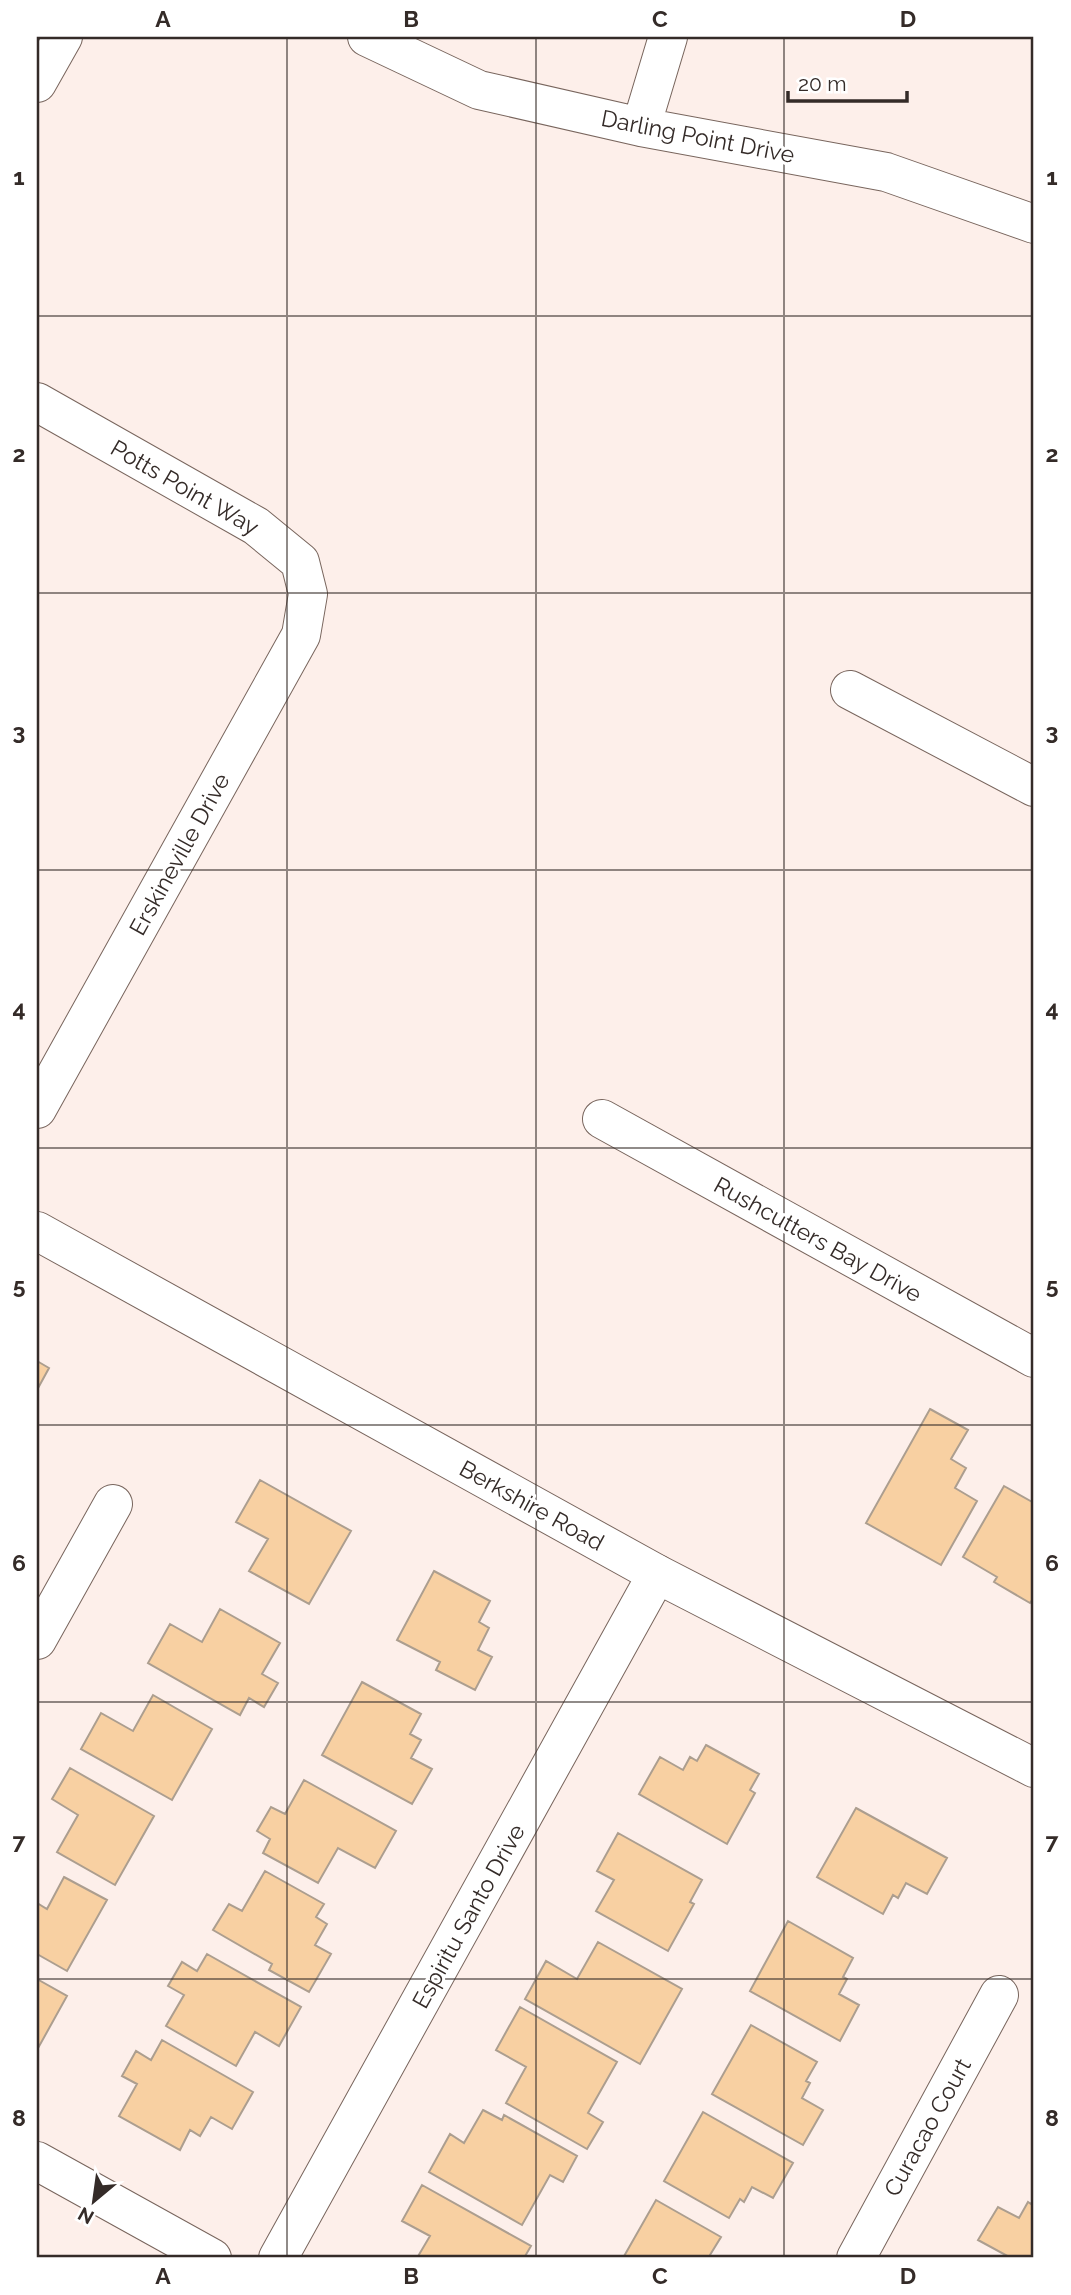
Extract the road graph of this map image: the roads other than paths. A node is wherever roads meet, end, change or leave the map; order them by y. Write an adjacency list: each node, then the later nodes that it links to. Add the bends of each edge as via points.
1 (63, 37): 4 (street)
2 (367, 37): 5 (street, Darling Point Drive, via 479,90)
3 (668, 37): 5 (street)
4 (37, 83)
5 (642, 127): 6 (street, Darling Point Drive, via 886,172)
6 (1034, 224)
7 (37, 402): 8 (street, Potts Point Way, via 256,526 300,562)
8 (308, 594): 11 (street, Erskineville Drive, via 301,635)
9 (850, 690): 10 (street)
10 (1034, 787)
11 (37, 1109)
12 (602, 1119): 14 (street, Rushcutters Bay Drive)
13 (37, 1231): 16 (street, Berkshire Road)
14 (1031, 1349)
15 (113, 1504): 17 (street)
16 (657, 1574): 18 (street, Berkshire Road); 22 (street, Espiritu Santo Drive)
17 (37, 1640)
18 (1034, 1768)
19 (999, 1995): 23 (street, Curacao Court)
20 (37, 2161): 21 (street)
21 (212, 2258)
22 (278, 2258)
23 (856, 2258)

